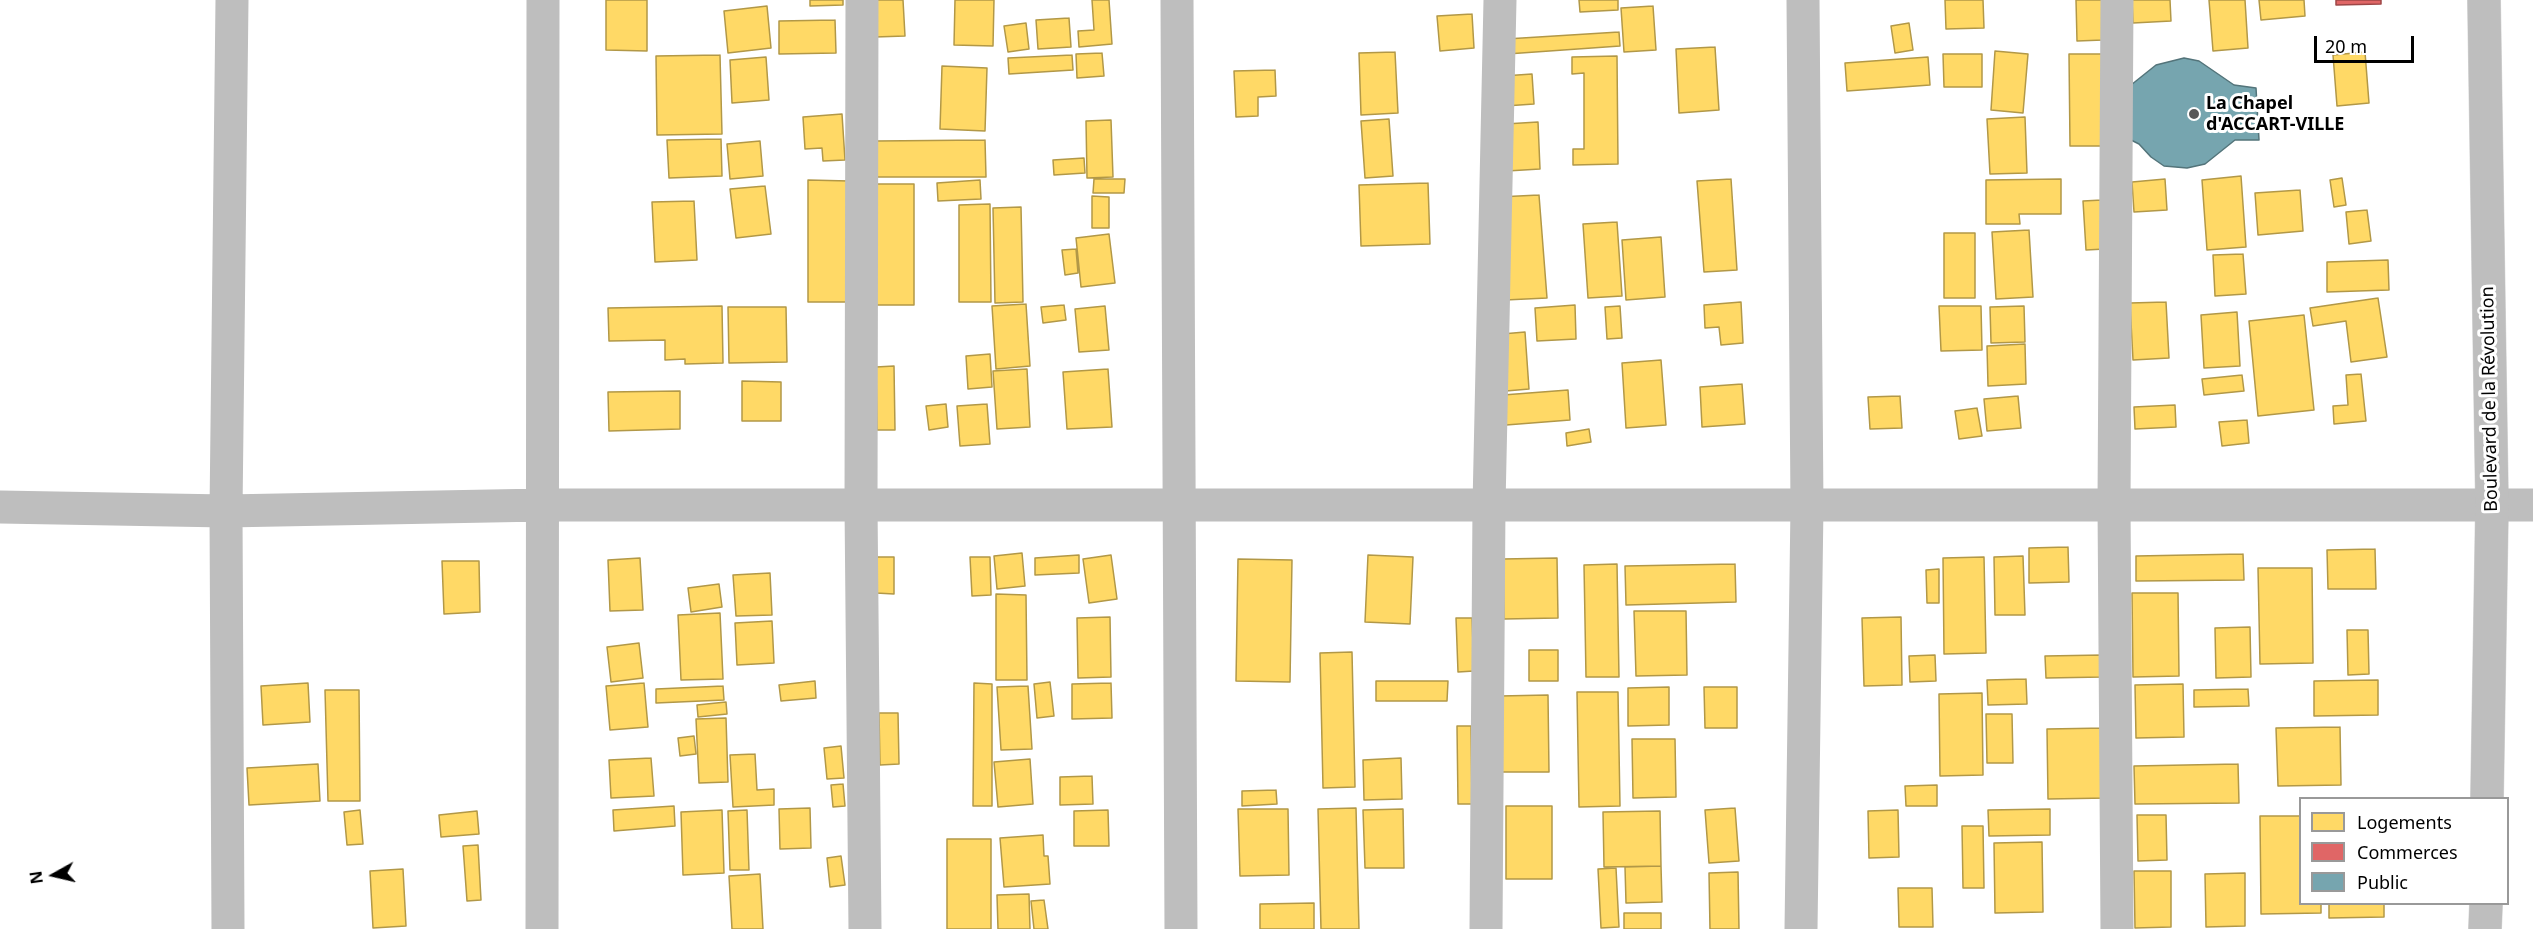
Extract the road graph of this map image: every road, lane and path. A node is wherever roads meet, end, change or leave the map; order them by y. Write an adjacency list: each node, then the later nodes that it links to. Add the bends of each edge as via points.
1 (232, 0): 18 (street)
2 (543, 0): 10 (street)
3 (862, 0): 11 (street)
4 (1177, 0): 12 (street)
5 (1500, 0): 13 (street)
6 (1803, 0): 16 (street)
7 (2117, 0): 9 (street)
8 (2484, 0): 14 (street, Boulevard de la Révolution)
9 (2114, 504): 14 (street); 16 (street); 27 (street)
10 (543, 505): 11 (street); 18 (street); 22 (street)
11 (861, 505): 12 (street); 23 (street)
12 (1179, 505): 13 (street); 24 (street)
13 (1489, 505): 16 (street); 25 (street)
14 (2492, 505): 15 (street); 19 (street, Boulevard de la Révolution)
15 (2533, 505)
16 (1807, 506): 26 (street)
17 (0, 507): 18 (street)
18 (225, 511): 21 (street)
19 (2487, 797)
20 (2486, 905): 28 (street)
21 (228, 929)
22 (542, 929)
23 (866, 929)
24 (1181, 929)
25 (1486, 929)
26 (1801, 929)
27 (2117, 929)
28 (2485, 929)

